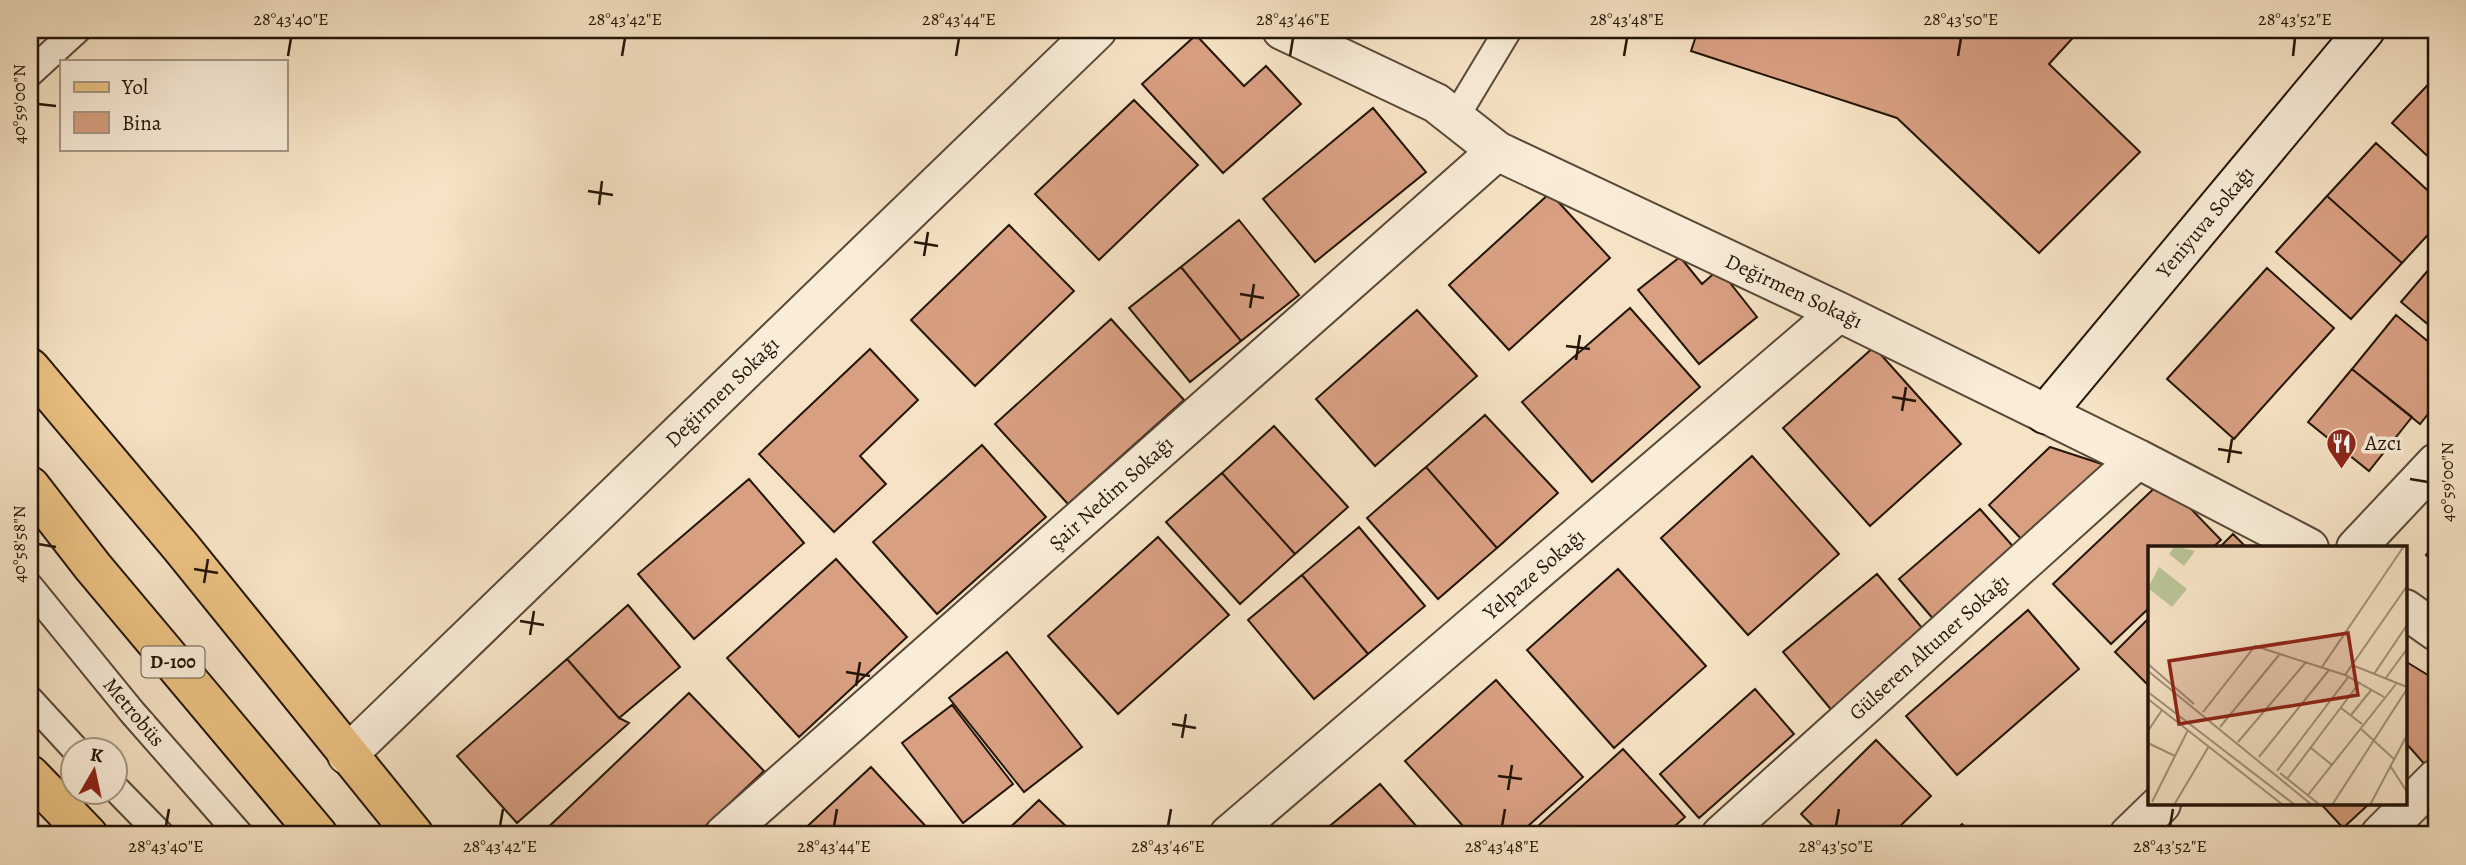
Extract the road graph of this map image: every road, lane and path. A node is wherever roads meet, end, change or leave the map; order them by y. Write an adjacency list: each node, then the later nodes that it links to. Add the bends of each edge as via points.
1 (77, 30): 8 (lane)
2 (1097, 30): 24 (street, Değirmen Sokağı)
3 (1282, 30): 9 (street, Değirmen Sokağı, via 1436,103)
4 (1508, 30): 7 (lane)
5 (1517, 30): 7 (lane)
6 (2365, 30): 13 (street, Yeniyuva Sokağı)
7 (1493, 54): 9 (lane)
8 (30, 73)
9 (1455, 118): 10 (street, Değirmen Sokağı)
10 (1497, 151): 11 (street, Değirmen Sokağı); 34 (street, Şair Nedim Sokağı)
11 (1839, 312): 13 (street, Değirmen Sokağı); 35 (street, Yelpaze Sokağı)
12 (30, 368): 24 (main road)
13 (2045, 414): 14 (street, Değirmen Sokağı)
14 (2138, 460): 17 (street, Değirmen Sokağı); 36 (street, Gülseren Altuner Sokağı)
15 (2436, 463): 18 (street)
16 (30, 486): 32 (main road, D-100)
17 (2305, 546)
18 (2358, 546)
19 (30, 587): 31 (lane, Metrobüs)
20 (2406, 610): 21 (street)
21 (2436, 631)
22 (30, 700): 23 (lane)
23 (63, 736)
24 (347, 755): 33 (main road)
25 (30, 775): 29 (main road)
26 (2436, 779): 38 (street)
27 (130, 803): 30 (lane)
28 (2159, 806): 37 (street)
29 (88, 835)
30 (161, 835)
31 (240, 835)
32 (318, 835)
33 (414, 835)
34 (724, 835)
35 (1228, 835)
36 (1721, 835)
37 (2129, 835)
38 (2380, 835)

